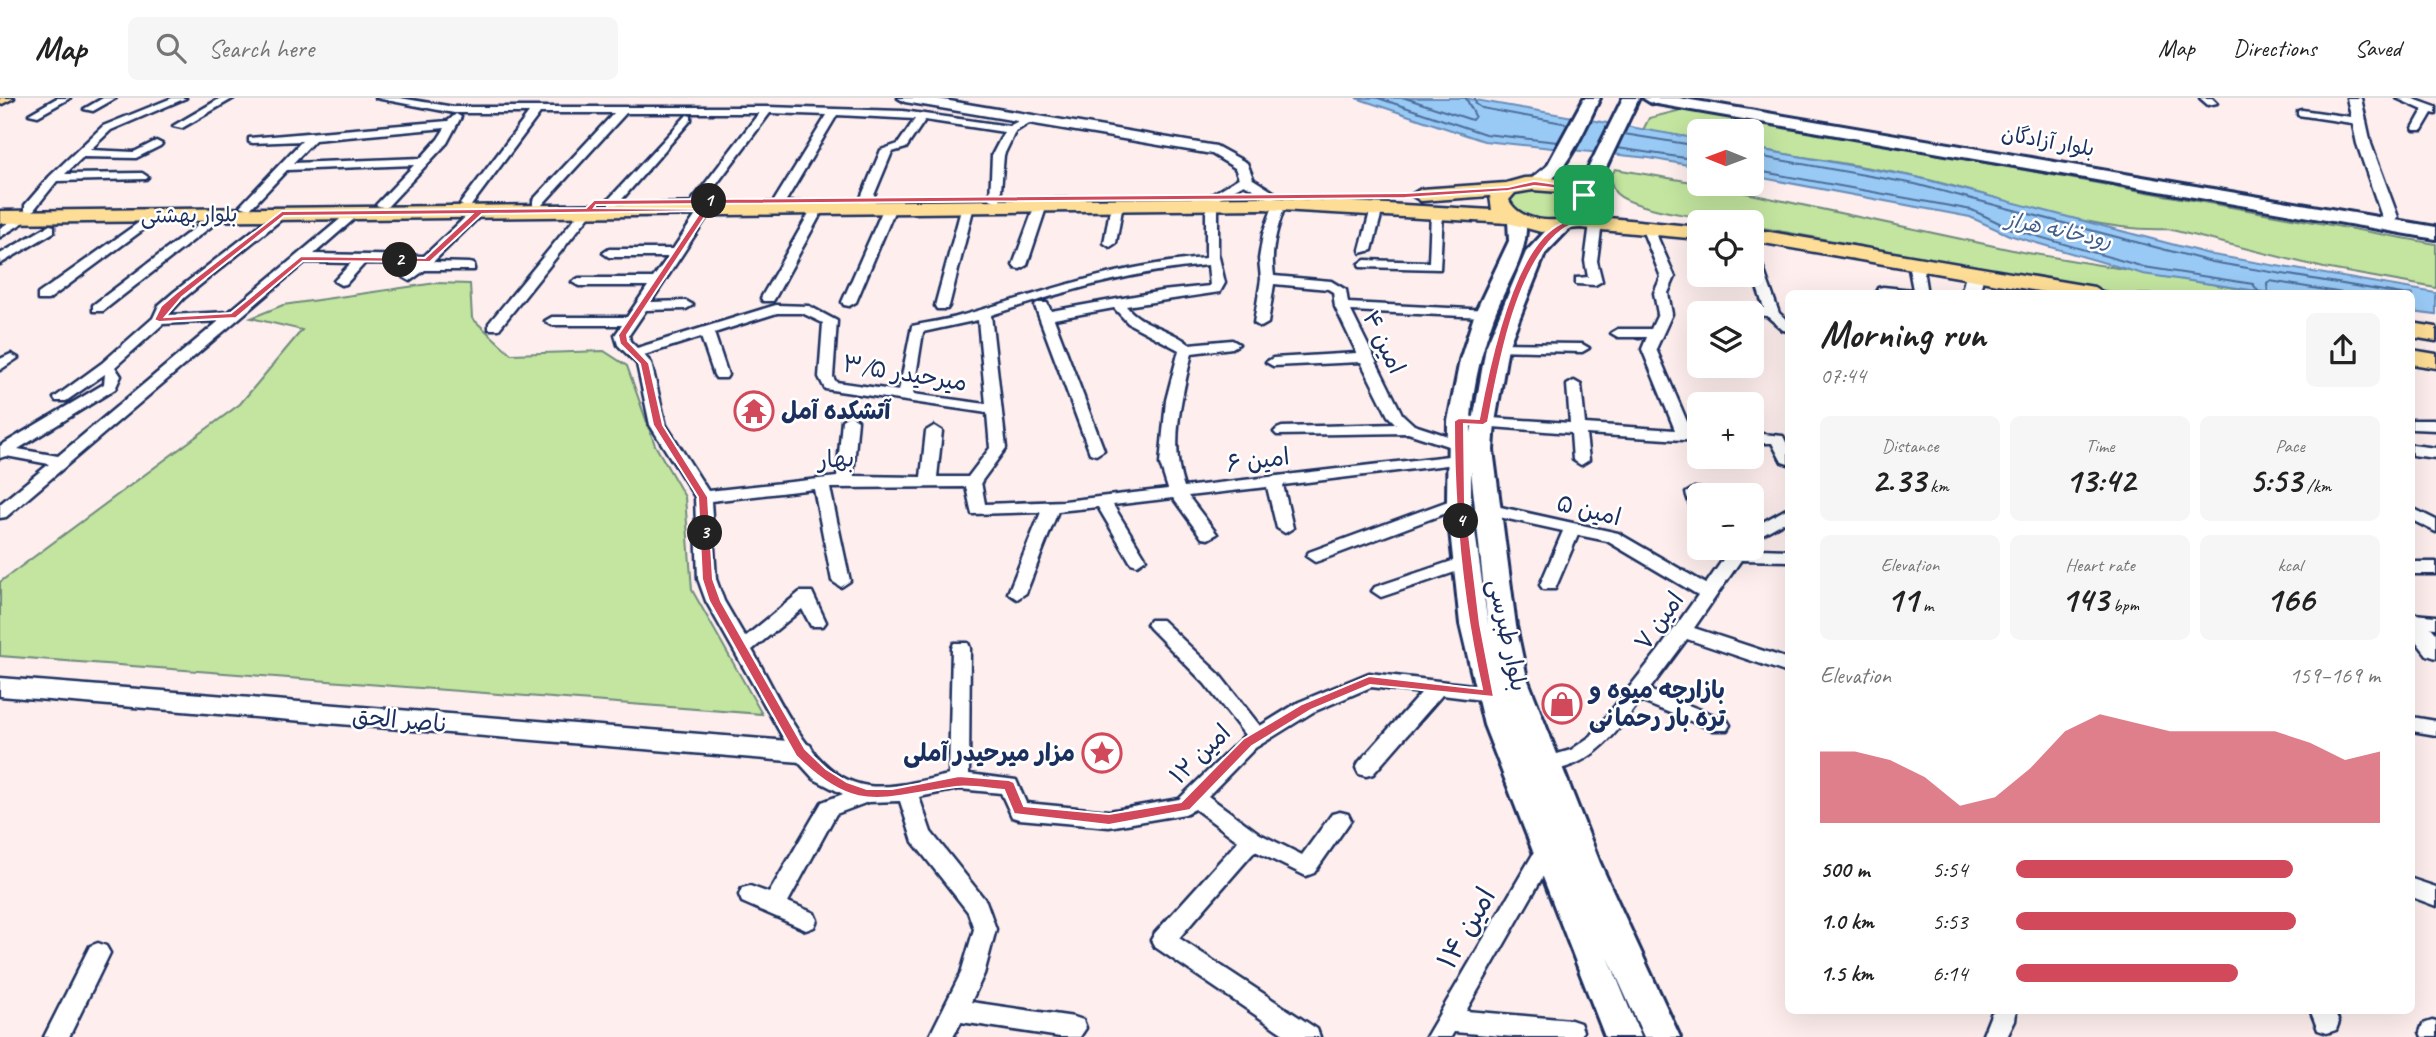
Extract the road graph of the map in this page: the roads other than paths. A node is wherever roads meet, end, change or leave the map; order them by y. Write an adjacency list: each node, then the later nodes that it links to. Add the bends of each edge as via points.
1 (5, 98): 15 (main road)
2 (65, 98): 29 (street)
3 (111, 98): 22 (street)
4 (181, 98): 41 (street, via 107,128)
5 (229, 98): 35 (street)
6 (381, 98): 25 (street)
7 (500, 98): 25 (street, via 463,100)
8 (589, 98): 21 (street)
9 (797, 98): 26 (street)
10 (905, 98): 16 (street)
11 (1612, 98): 19 (main road)
12 (1651, 98): 17 (main road, بلوار آزادگان)
13 (2354, 98): 33 (street)
14 (2401, 98): 20 (street)
15 (0, 100)
16 (943, 101): 32 (street)
17 (1698, 101): 19 (main road); 42 (main road, بلوار آزادگان)
18 (1586, 102): 48 (main road, via 1554,169)
19 (1628, 104): 50 (main road)
20 (2434, 107): 36 (street)
21 (578, 108): 23 (street); 24 (street)
22 (89, 109)
23 (538, 109): 25 (street); 66 (street)
24 (624, 109): 26 (street); 56 (street)
25 (454, 110): 34 (street, via 457,118)
26 (774, 110): 27 (street); 59 (street)
27 (834, 112): 30 (street); 55 (street)
28 (2302, 113): 33 (street)
29 (34, 114)
30 (923, 115): 37 (street); 52 (street, via 902,146 887,150)
31 (687, 118): 62 (street)
32 (1032, 118): 37 (street); 47 (street, via 1216,150 1242,166)
33 (2358, 121): 76 (street)
34 (453, 124): 38 (street); 43 (street)
35 (178, 126)
36 (2418, 128)
37 (1012, 130): 51 (street, via 998,155)
38 (312, 137): 39 (street); 44 (street)
39 (253, 141)
40 (156, 144): 41 (street, via 136,155)
41 (79, 153): 46 (street)
42 (2028, 157): 76 (main road, بلوار آزادگان); 85 (main road, بلوار آزادگان)
43 (424, 161): 44 (street); 58 (street)
44 (284, 167): 61 (street)
45 (142, 177): 46 (street)
46 (54, 178): 69 (street)
47 (1245, 178): 53 (street); 54 (street)
48 (1534, 184): 49 (main road, بلوار بهشتی); 50 (main road, بلوار بهشتی)
49 (1508, 189): 54 (main road, بلوار بهشتی); 77 (main road, via 1501,194 1499,205)
50 (1588, 190): 78 (main road, بلوار بهشتی); 79 (main road, via 1593,212)
51 (996, 199): 52 (main road, بلوار بهشتی); 53 (main road, بلوار بهشتی)
52 (866, 200): 55 (main road, بلوار بهشتی)
53 (1213, 200): 54 (main road, بلوار بهشتی); 57 (main road, بلوار بهشتی); 94 (street)
54 (1277, 200): 68 (main road, بلوار بهشتی); 100 (street, via 1267,246)
55 (780, 201): 59 (main road, بلوار بهشتی)
56 (537, 203): 62 (main road, بلوار بهشتی); 66 (main road, بلوار بهشتی)
57 (1117, 204): 60 (main road, بلوار بهشتی); 88 (street)
58 (382, 205): 61 (main road, بلوار بهشتی); 66 (main road, بلوار بهشتی)
59 (701, 205): 62 (main road, بلوار بهشتی); 67 (main road, بلوار بهشتی); 90 (street)
60 (1041, 205): 63 (main road, بلوار بهشتی); 96 (street)
61 (246, 206): 69 (main road, بلوار بهشتی)
62 (601, 206): 66 (main road, بلوار بهشتی); 131 (street)
63 (968, 206): 64 (main road, بلوار بهشتی); 117 (street)
64 (890, 207): 67 (main road, بلوار بهشتی); 113 (street)
65 (0, 208): 69 (main road, بلوار بهشتی)
66 (473, 208): 71 (main road, بلوار بهشتی); 95 (street)
67 (818, 208): 112 (street)
68 (1377, 208): 70 (main road, بلوار بهشتی); 70 (street, via 1365,257 1435,265)
69 (28, 212): 74 (main road, بلوار بهشتی); 75 (main road, بلوار بهشتی); 84 (street)
70 (1437, 212): 77 (main road, بلوار بهشتی)
71 (355, 213): 73 (main road, بلوار بهشتی); 91 (street)
72 (221, 214): 73 (main road, بلوار بهشتی); 74 (main road, بلوار بهشتی); 119 (street)
73 (282, 214): 124 (street)
74 (155, 215): 111 (street)
75 (0, 217)
76 (2390, 217): 80 (main road, بلوار آزادگان)
77 (1514, 218): 79 (main road, بلوار بهشتی, via 1539,225); 122 (main road, بلوار طبرسی, via 1518,241)
78 (1687, 222)
79 (1580, 224): 81 (main road, بلوار بهشتی); 102 (street, via 1595,281); 138 (main road, بلوار طبرسی, via 1536,252)
80 (2436, 225)
81 (1647, 228): 83 (main road, بلوار بهشتی); 135 (street, via 1668,277 1661,293 1665,314)
82 (50, 229): 93 (street)
83 (1687, 232)
84 (0, 233)
85 (2436, 233)
86 (1764, 240): 98 (main road)
87 (1764, 240): 109 (main road)
88 (1110, 243)
89 (609, 253): 90 (street)
90 (676, 253): 104 (street)
91 (301, 258): 92 (street); 125 (street)
92 (362, 259): 95 (street); 101 (street)
93 (0, 260)
94 (1213, 261): 110 (street, via 1139,268); 114 (street, via 1217,286 1211,290)
95 (424, 263): 97 (street); 99 (street)
96 (1020, 265)
97 (469, 267)
98 (1916, 269): 106 (main road); 107 (street)
99 (410, 277)
100 (1268, 279): 118 (street, امین ۴, via 1331,285 1341,294); 129 (street)
101 (341, 281)
102 (1581, 281)
103 (579, 282): 104 (street)
104 (657, 282): 116 (street)
105 (1763, 287): 121 (street)
106 (1972, 287): 108 (main road)
107 (1919, 290)
108 (2010, 290)
109 (2070, 290)
110 (1035, 296): 123 (street); 126 (street)
111 (43, 297)
112 (768, 298)
113 (849, 302)
114 (1117, 303): 126 (street); 140 (street, via 1133,323 1177,340)
115 (686, 305): 116 (street)
116 (642, 306): 128 (street)
117 (942, 306)
118 (1342, 307): 122 (street); 142 (street, امین ۴)
119 (98, 308)
120 (1764, 312): 121 (street)
121 (1771, 312): 130 (street)
122 (1485, 313): 159 (main road, بلوار طبرسی, via 1471,360)
123 (984, 314): 148 (street, via 917,329); 149 (street)
124 (161, 315): 125 (street); 144 (street)
125 (233, 316): 167 (street)
126 (1048, 316): 161 (street)
127 (552, 321): 128 (street)
128 (632, 321): 141 (street, via 622,335)
129 (1261, 323)
130 (1785, 324)
131 (494, 326)
132 (2415, 330): 136 (main road)
133 (706, 331): 141 (street); 145 (street); 148 (street, میرحیدر ۳/۵, via 790,307 830,321 826,377 830,386)
134 (1618, 333): 135 (street)
135 (1656, 333): 153 (street, via 1649,349)
136 (2436, 334)
137 (1232, 344): 140 (street)
138 (1497, 347): 139 (street); 159 (main road, بلوار طبرسی)
139 (1582, 348)
140 (1186, 349): 173 (street, via 1174,400 1168,464)
141 (634, 353): 174 (street, via 645,363 658,425)
142 (1367, 357): 143 (street); 154 (street, امین ۴, via 1385,399)
143 (1273, 362)
144 (107, 366): 147 (street); 163 (street, via 114,376 110,386)
145 (721, 375)
146 (1574, 385): 155 (street)
147 (61, 398)
148 (905, 398): 149 (street, میرحیدر ۳/۵)
149 (996, 410): 170 (street, via 998,448)
150 (850, 419): 168 (street)
151 (2415, 425): 152 (street)
152 (2436, 425)
153 (1687, 426)
154 (1409, 428): 157 (street); 159 (street)
155 (1577, 429): 158 (street); 159 (street); 166 (street)
156 (934, 431): 169 (street)
157 (1282, 432)
158 (1687, 436)
159 (1464, 437): 171 (street, امین ۶); 176 (main road, بلوار طبرسی); 178 (main road, بلوار طبرسی, via 1481,450)
160 (1764, 438): 165 (street, via 1777,439)
161 (1096, 450)
162 (2415, 450): 164 (street)
163 (1, 452): 167 (street)
164 (2436, 453)
165 (1785, 454)
166 (1581, 460)
167 (62, 461): 179 (street)
168 (845, 481): 169 (street, بهار); 172 (street, بهار)
169 (928, 482): 170 (street, بهار)
170 (973, 482): 177 (street, امین ۶, via 978,510)
171 (1274, 482): 173 (street, امین ۶); 184 (street)
172 (821, 483): 174 (street, بهار); 195 (street)
173 (1178, 494): 175 (street, امین ۶); 186 (street)
174 (703, 497): 206 (street, via 707,579)
175 (1103, 502): 177 (street, امین ۶); 190 (street)
176 (1459, 502): 189 (street); 192 (main road, بلوار طبرسی)
177 (1058, 506): 198 (street)
178 (1487, 509): 185 (street, امین ۵); 219 (main road, بلوار طبرسی, via 1513,678)
179 (0, 513)
180 (1785, 514): 182 (street)
181 (2415, 515): 183 (street)
182 (1764, 525)
183 (2436, 527)
184 (1285, 528)
185 (1572, 530): 196 (street); 199 (street, امین ۵, via 1612,537)
186 (1208, 534)
187 (1764, 553): 188 (street)
188 (1785, 555)
189 (1315, 556)
190 (1137, 559)
191 (1732, 560): 199 (street, امین ۷)
192 (1466, 562): 197 (street); 213 (main road, بلوار طبرسی)
193 (2415, 568): 194 (street)
194 (2436, 568)
195 (841, 581)
196 (1549, 585)
197 (1381, 590)
198 (1017, 593)
199 (1709, 593): 205 (street, امین ۷)
200 (2415, 621): 202 (street)
201 (817, 622): 206 (street, via 806,596)
202 (2436, 622)
203 (1156, 624): 217 (street, via 1212,679)
204 (2415, 624): 208 (street)
205 (1683, 631): 209 (street); 212 (street, امین ۷)
206 (744, 648): 218 (street)
207 (961, 648): 221 (street)
208 (2436, 649)
209 (1785, 665)
210 (0, 687): 218 (street, ناصر الحق)
211 (1437, 688): 213 (street, امین ۱۲); 217 (street, امین ۱۲, via 1369,680 1306,707); 220 (street)
212 (1636, 692): 215 (street); 219 (street, امین ۷, via 1598,741 1578,755)
213 (1490, 694): 227 (main road, بلوار طبرسی)
214 (2415, 724): 216 (street)
215 (1720, 725)
216 (2436, 728)
217 (1257, 737): 224 (street, امین ۱۲)
218 (801, 752): 223 (street, via 821,773)
219 (1547, 765): 239 (main road, بلوار طبرسی, via 1614,934)
220 (1366, 768)
221 (959, 781): 222 (street, امین ۱۲); 224 (street, امین ۱۲, via 1009,786 1019,811 1109,819 1185,806)
222 (907, 791): 223 (street, امین ۱۲); 234 (street, via 921,836 978,908 985,929 972,974)
223 (867, 794): 231 (street, via 829,808)
224 (1194, 797): 226 (street)
225 (1340, 820): 226 (street, via 1306,867)
226 (1252, 840): 242 (street, via 1163,940)
227 (1547, 850): 237 (street, امین ۱۴); 243 (main road, بلوار طبرسی)
228 (2415, 889): 230 (street)
229 (750, 895): 231 (street)
230 (2436, 897)
231 (774, 906): 232 (street)
232 (806, 920)
233 (98, 953): 240 (street)
234 (954, 1010): 236 (street); 241 (street)
235 (2004, 1014): 244 (street)
236 (1074, 1028)
237 (1442, 1029): 238 (street)
238 (1571, 1031)
239 (1667, 1034)
240 (56, 1037)
241 (941, 1037)
242 (1308, 1037)
243 (1623, 1037)
244 (1994, 1037)

